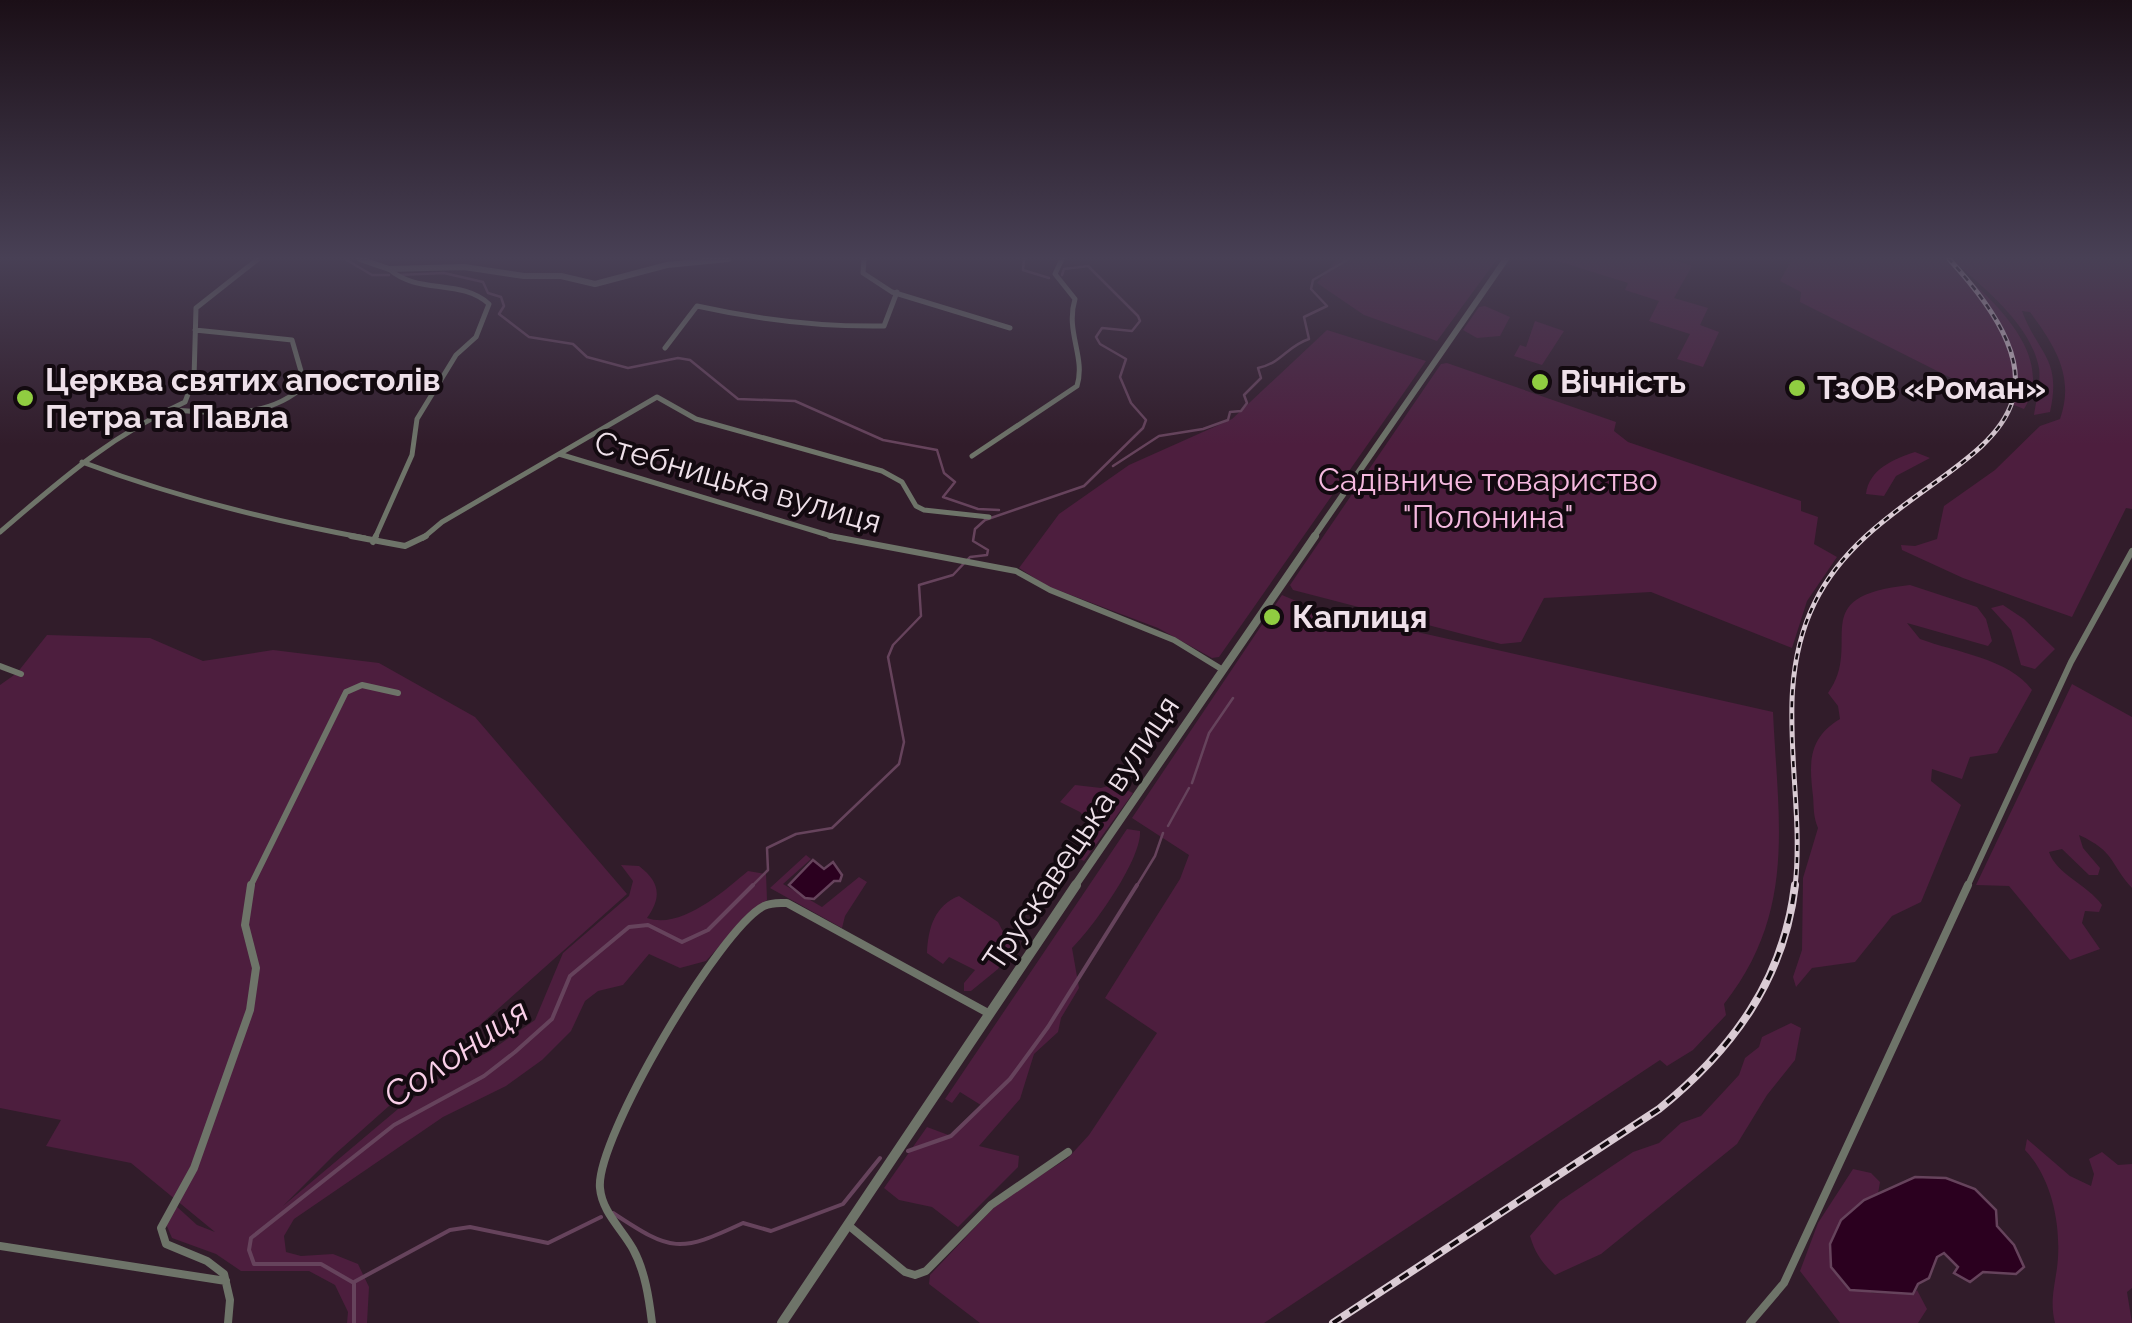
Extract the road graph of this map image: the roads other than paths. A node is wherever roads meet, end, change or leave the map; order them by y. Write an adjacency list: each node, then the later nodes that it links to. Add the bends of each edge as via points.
1 (195, 321): 10 (street)
2 (483, 321): 18 (street, via 417,420 412,455)
3 (685, 321): 11 (street)
4 (767, 321): 5 (street, via 830,327 884,326)
5 (886, 321)
6 (987, 321): 9 (street)
7 (1069, 321): 14 (street, via 1069,344 1080,365 1077,386)
8 (1464, 321): 21 (street, Трускавецька вулиця)
9 (1010, 328)
10 (194, 330): 12 (street, via 189,397); 12 (street, via 292,340 305,385 276,406)
11 (665, 348)
12 (170, 410): 15 (street, via 142,420)
13 (558, 454): 16 (street, via 657,397 730,430 882,472 902,482 924,510); 18 (street, via 420,541); 21 (street, Стебницька вулиця, via 770,521 1021,574 1174,640)
14 (972, 456)
15 (82, 462): 17 (street); 18 (street, via 260,519)
16 (989, 517)
17 (0, 532)
18 (373, 542)
19 (2132, 551): 32 (street, via 2071,662 1784,1284)
20 (0, 666): 22 (street)
21 (1223, 670): 24 (street, Трускавецька вулиця)
22 (22, 674)
23 (398, 694): 28 (street, via 362,685 346,692 247,892 245,925 256,968 250,1010 194,1168 161,1228 166,1244 213,1261)
24 (988, 1013): 26 (street, Трускавецька вулиця); 30 (street, via 788,903 754,912 725,944 626,1105 600,1177 602,1204 640,1265)
25 (1068, 1152): 26 (street, via 991,1201 926,1271 914,1275)
26 (848, 1225): 31 (street, Трускавецька вулиця)
27 (0, 1246): 28 (street)
28 (227, 1282): 29 (street)
29 (228, 1323)
30 (652, 1323)
31 (782, 1323)
32 (1750, 1323)

